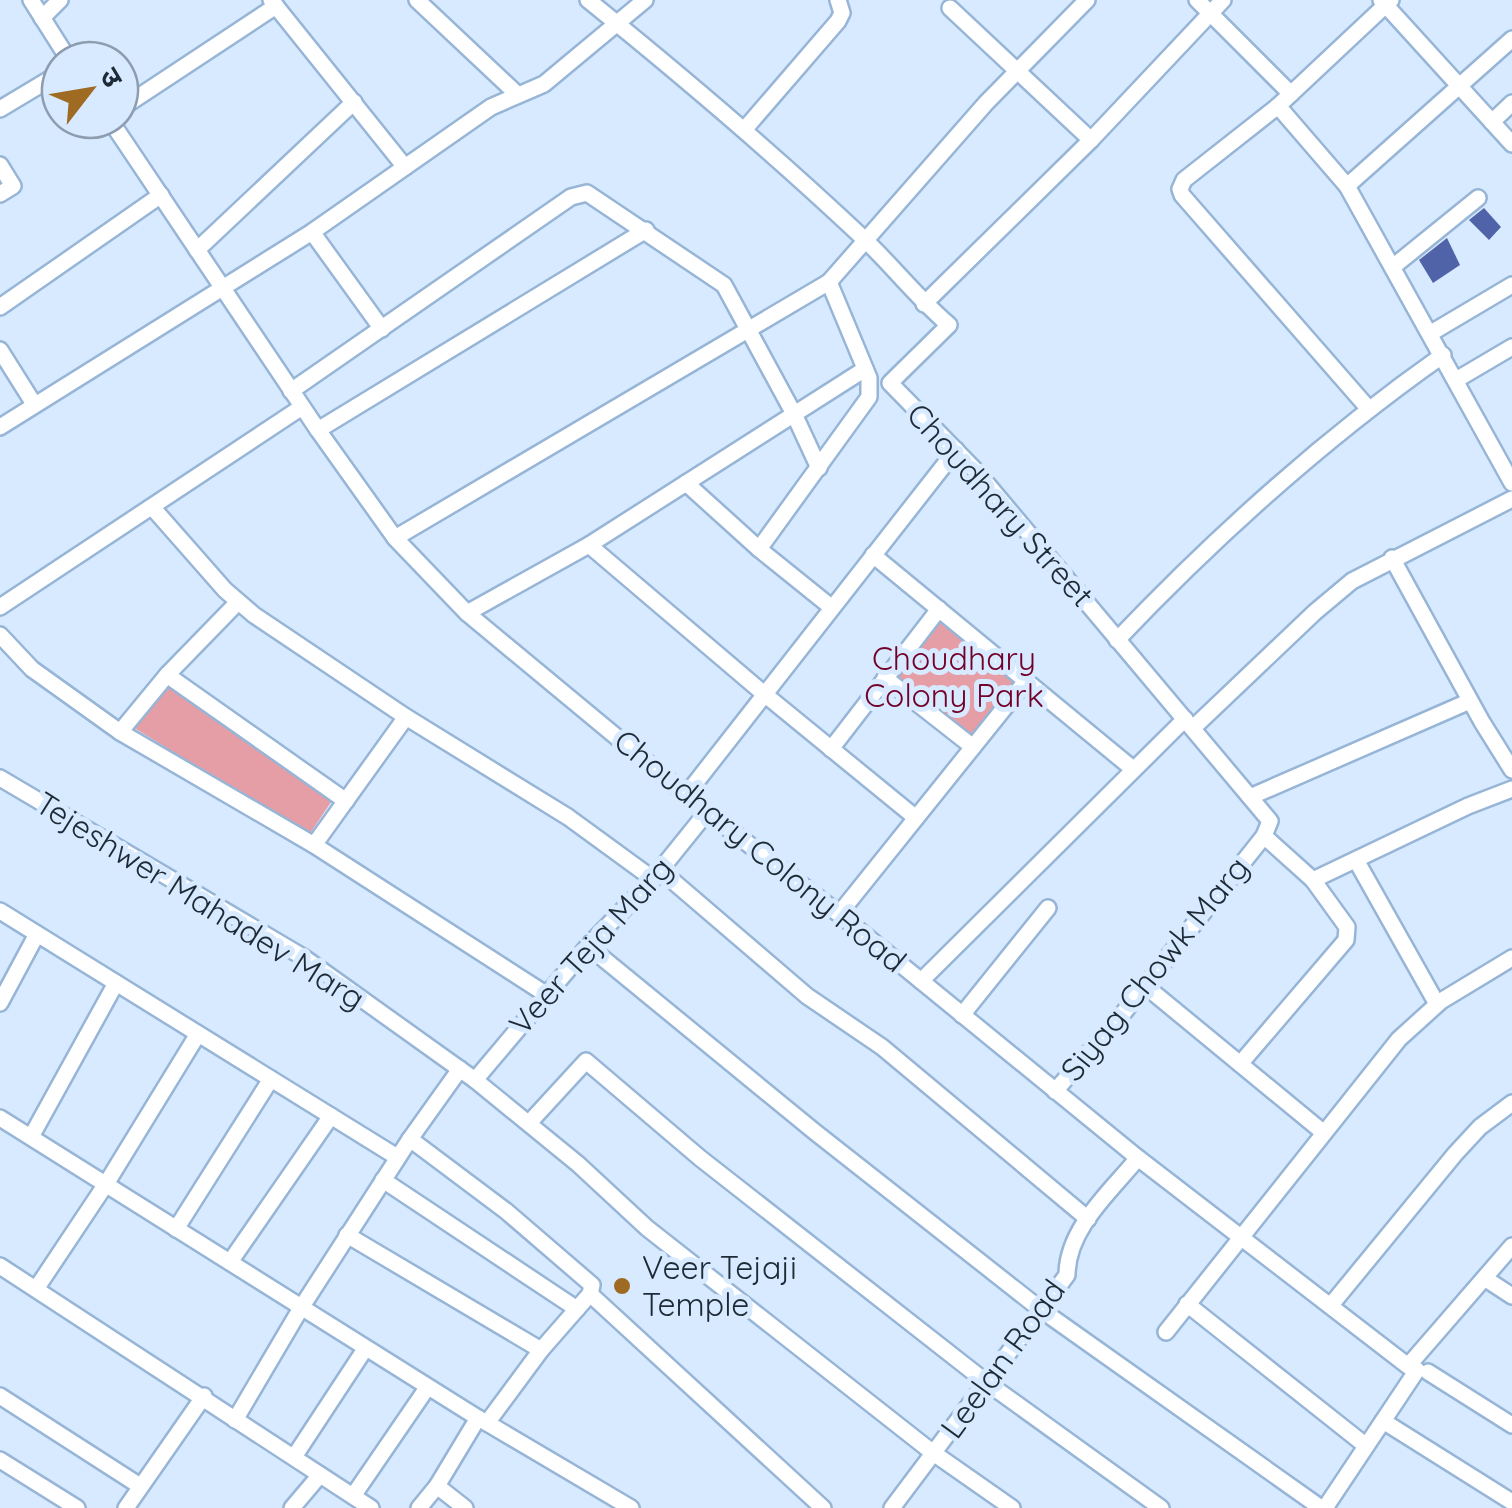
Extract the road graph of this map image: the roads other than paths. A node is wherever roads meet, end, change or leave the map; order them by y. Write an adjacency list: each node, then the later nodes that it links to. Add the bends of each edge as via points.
1 (31, 0): 14 (street)
2 (60, 0): 14 (street)
3 (417, 0): 21 (street)
4 (588, 0): 15 (street, Choudhary Street)
5 (645, 0): 15 (street)
6 (838, 0): 29 (street, via 838,22)
7 (1086, 0): 18 (street)
8 (1197, 0): 13 (street)
9 (1223, 0): 13 (street)
10 (1385, 2): 20 (street); 22 (street)
11 (274, 3): 23 (street); 24 (street)
12 (950, 8): 18 (street)
13 (1210, 12): 22 (street); 31 (street)
14 (42, 18): 17 (street)
15 (617, 23): 21 (street, via 544,84); 29 (street, Choudhary Street)
16 (1512, 38): 20 (street)
17 (57, 40)
18 (1018, 70): 31 (street); 41 (street)
19 (40, 85): 27 (street)
20 (1460, 86): 28 (street); 35 (street)
21 (518, 94): 34 (street)
22 (1292, 94): 26 (street)
23 (140, 95)
24 (354, 102): 34 (street); 42 (street)
25 (1512, 104): 28 (street)
26 (1278, 106): 35 (street); 60 (street, via 1180,189)
27 (0, 110)
28 (1492, 122): 32 (street)
29 (744, 130): 41 (street, Choudhary Street)
30 (123, 140): 37 (street, Choudhary Colony Road)
31 (1091, 140): 47 (street)
32 (1512, 144)
33 (0, 165): 36 (street, via 13,186)
34 (404, 167): 40 (street)
35 (1348, 186): 43 (street)
36 (0, 194)
37 (161, 196): 42 (street, Choudhary Colony Road); 48 (street)
38 (1478, 198): 43 (street)
39 (646, 230): 49 (street, via 596,196 570,196); 50 (street, via 724,285); 63 (street)
40 (312, 232): 46 (street); 49 (street)
41 (866, 240): 44 (street); 47 (street, Choudhary Street)
42 (197, 250): 46 (street, Choudhary Colony Road)
43 (1394, 266): 51 (street)
44 (829, 282): 50 (street); 55 (street)
45 (1512, 285): 51 (street)
46 (223, 288): 57 (street, Choudhary Colony Road); 58 (street)
47 (924, 304): 64 (street, Choudhary Street, via 948,325 890,383)
48 (0, 308)
49 (382, 329): 57 (street)
50 (750, 330): 61 (street); 70 (street)
51 (1431, 333): 54 (street)
52 (1512, 347): 56 (street)
53 (0, 350): 58 (street)
54 (1443, 355): 56 (street); 60 (street)
55 (865, 369): 61 (street); 65 (street, via 869,397)
56 (1456, 380): 67 (street)
57 (292, 391): 59 (street, Choudhary Colony Road)
58 (34, 404): 62 (street)
59 (302, 407): 63 (street, Choudhary Colony Road); 69 (street)
60 (1368, 408): 81 (street, via 1300,464)
61 (794, 414): 65 (street); 66 (street)
62 (0, 426)
63 (318, 430): 70 (street, Choudhary Colony Road)
64 (956, 450): 73 (street); 81 (street, Choudhary Street)
65 (819, 468): 72 (street)
66 (686, 483): 71 (street); 72 (street)
67 (1512, 483)
68 (1512, 499): 74 (street)
69 (152, 507): 75 (street); 76 (street)
70 (396, 538): 79 (street, Choudhary Colony Road)
71 (589, 545): 79 (street); 85 (street)
72 (759, 550): 77 (street)
73 (873, 555): 77 (street); 78 (street)
74 (1392, 558): 86 (street); 88 (street, via 1334,595)
75 (238, 602): 82 (street); 87 (street)
76 (0, 607)
77 (831, 608): 85 (street)
78 (938, 609): 83 (street); 84 (street)
79 (467, 612): 96 (street, Choudhary Colony Road)
80 (0, 635): 89 (street, via 32,669)
81 (1117, 640): 88 (street, Choudhary Street)
82 (167, 676): 89 (street); 98 (street)
83 (886, 678): 90 (street); 91 (street)
84 (1026, 681): 90 (street); 92 (street)
85 (762, 693): 91 (street); 96 (street)
86 (1470, 701): 93 (street); 97 (street)
87 (406, 717): 98 (street); 104 (street)
88 (1189, 723): 92 (street); 97 (street, Choudhary Street)
89 (120, 732): 102 (street)
90 (973, 747): 100 (street)
91 (831, 748): 100 (street)
92 (1133, 769): 112 (street)
93 (1512, 770)
94 (0, 778): 121 (street, Tejeshwer Mahadev Marg, via 303,957)
95 (1512, 789): 103 (street)
96 (686, 795): 99 (street, Choudhary Colony Road)
97 (1250, 797): 101 (street, Choudhary Street, via 1270,821)
98 (346, 801): 102 (street)
99 (707, 812): 104 (street, Veer Teja Marg); 108 (street, Choudhary Colony Road)
100 (916, 818): 108 (street)
101 (1264, 836): 105 (street, Siyag Chowk Marg); 124 (street, Siyag Chowk Marg)
102 (314, 845): 115 (street)
103 (1356, 860): 105 (street); 117 (street)
104 (657, 875): 110 (street, Veer Teja Marg); 136 (street, via 807,996 882,1047)
105 (1314, 880): 120 (street, Siyag Chowk Marg, via 1346,927 1346,940)
106 (1048, 908): 118 (street)
107 (0, 911): 109 (street)
108 (839, 914): 112 (street, Choudhary Colony Road)
109 (38, 934): 113 (street); 116 (street)
110 (588, 946): 115 (street, Veer Teja Marg); 151 (street)
111 (1512, 958): 117 (street)
112 (921, 981): 118 (street, Choudhary Colony Road)
113 (116, 983): 119 (street); 130 (street)
114 (1149, 989): 120 (street)
115 (546, 995): 123 (street, Veer Teja Marg)
116 (0, 1002)
117 (1437, 1004): 129 (street)
118 (962, 1015): 124 (street, Choudhary Colony Road)
119 (198, 1034): 122 (street); 135 (street)
120 (1240, 1064): 129 (street)
121 (460, 1070): 123 (street, Tejeshwer Mahadev Marg); 131 (street)
122 (272, 1079): 126 (street); 137 (street)
123 (476, 1080): 128 (street, Tejeshwer Mahadev Marg)
124 (1055, 1091): 133 (street, Choudhary Colony Road)
125 (1512, 1103): 148 (street, via 1480,1126)
126 (330, 1116): 132 (street); 141 (street)
127 (0, 1118): 130 (street)
128 (528, 1122): 155 (street, via 586,1061); 164 (street, Tejeshwer Mahadev Marg, via 647,1228)
129 (1324, 1132): 139 (street)
130 (30, 1137): 135 (street)
131 (410, 1139): 132 (street); 145 (street, via 563,1258 592,1285)
132 (397, 1157): 134 (street)
133 (1138, 1158): 136 (street, Leelan Road); 139 (street, Choudhary Colony Road)
134 (383, 1180): 138 (street); 150 (street)
135 (106, 1184): 137 (street); 144 (street)
136 (1088, 1219): 151 (street, Leelan Road, via 1067,1254 1067,1275)
137 (176, 1229): 141 (street)
138 (347, 1235): 149 (street); 154 (street)
139 (1239, 1238): 147 (street); 148 (street, Choudhary Colony Road)
140 (1512, 1246): 148 (street, Choudhary Colony Road, via 1408,1366)
141 (230, 1262): 149 (street)
142 (0, 1266): 144 (street)
143 (1488, 1281): 146 (street)
144 (36, 1289): 158 (street)
145 (590, 1294): 150 (street); 179 (street)
146 (1512, 1296)
147 (1187, 1304): 152 (street); 163 (street)
148 (1330, 1304)
149 (301, 1308): 153 (street); 159 (street)
150 (576, 1309): 154 (street)
151 (1040, 1309): 155 (street, Leelan Road); 183 (street)
152 (1166, 1332)
153 (366, 1348): 156 (street); 165 (street)
154 (541, 1350): 161 (street)
155 (986, 1382): 164 (street, Leelan Road); 182 (street)
156 (426, 1388): 161 (street); 170 (street)
157 (0, 1396): 168 (street)
158 (204, 1396): 159 (street); 168 (street)
159 (236, 1420): 165 (street)
160 (1383, 1420): 162 (street, via 1423,1371); 163 (street); 171 (street)
161 (483, 1421): 169 (street); 178 (street)
162 (1512, 1426)
163 (1365, 1445): 183 (street)
164 (934, 1453): 180 (street, Leelan Road); 181 (street, Tejeshwer Mahadev Marg)
165 (294, 1458): 167 (street)
166 (0, 1460): 172 (street)
167 (320, 1475): 170 (street); 174 (street)
168 (140, 1486): 173 (street)
169 (437, 1486): 176 (street); 177 (street)
170 (353, 1496): 175 (street)
171 (1512, 1502)
172 (76, 1508)
173 (126, 1508)
174 (292, 1508)
175 (371, 1508)
176 (419, 1508)
177 (464, 1508)
178 (631, 1508)
179 (823, 1508)
180 (892, 1508)
181 (1012, 1508)
182 (1161, 1508)
183 (1323, 1508)

